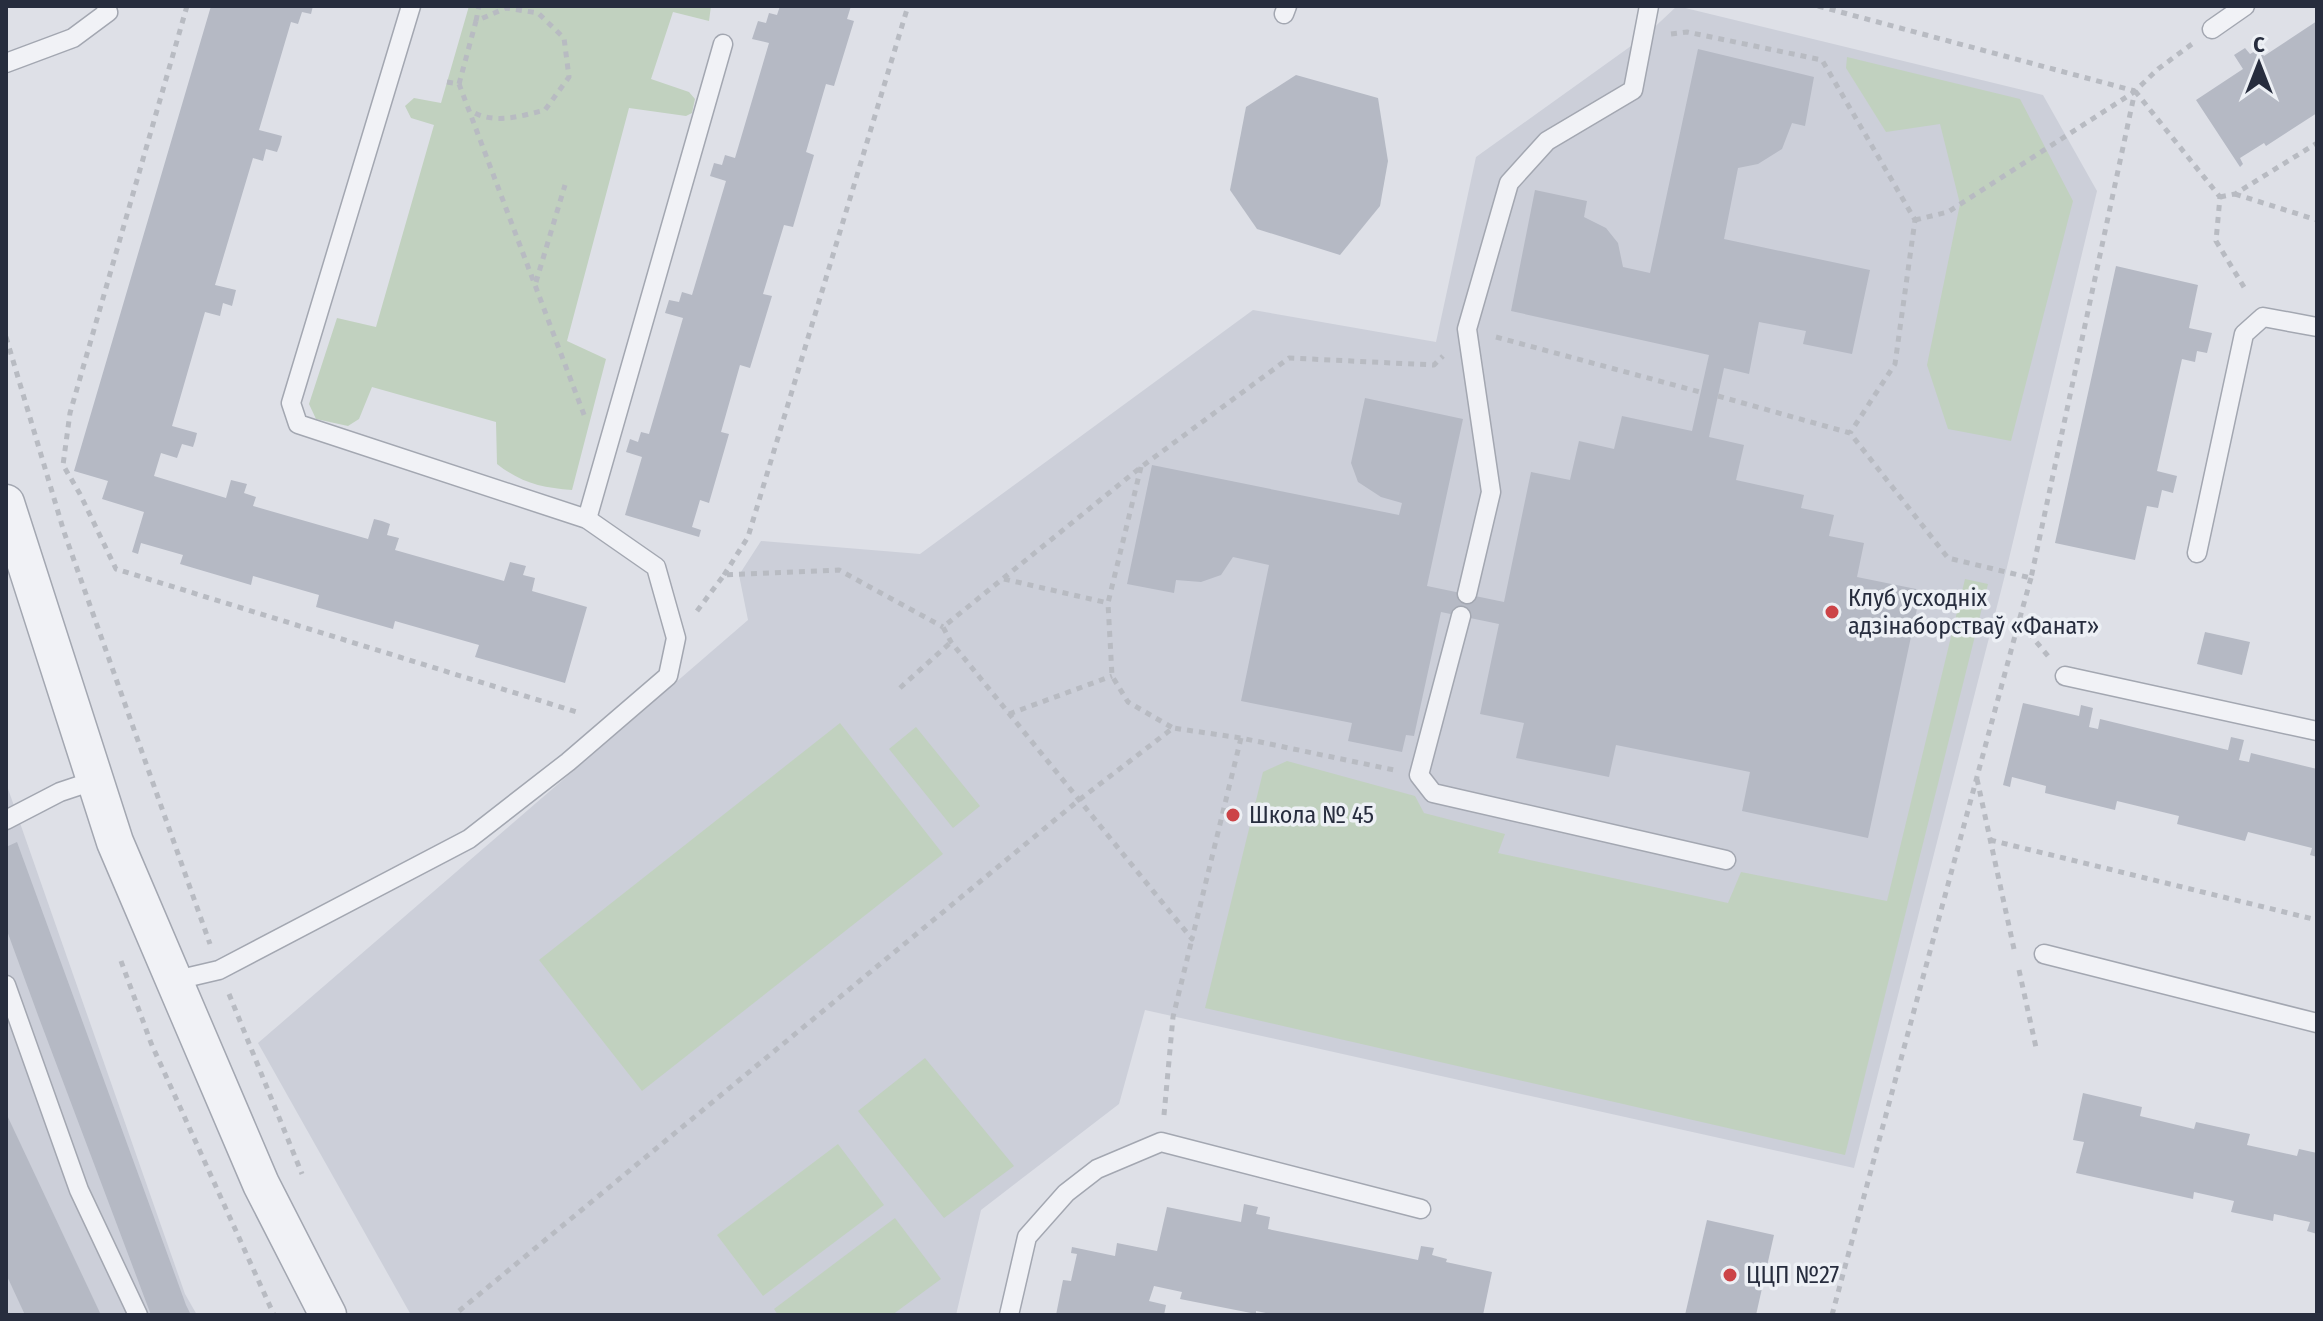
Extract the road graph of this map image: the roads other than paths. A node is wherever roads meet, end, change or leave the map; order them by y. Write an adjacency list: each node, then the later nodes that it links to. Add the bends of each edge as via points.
1 (106, 6): 7 (lane, via 108,12 73,38)
2 (411, 6): 10 (lane, via 291,403 298,424)
3 (1649, 6): 12 (lane, via 1633,90 1547,141 1509,183 1467,329 1491,492)
4 (2245, 6): 5 (lane)
5 (2212, 29)
6 (723, 44): 10 (lane)
7 (6, 63)
8 (2317, 327): 11 (lane, via 2263,317 2244,334)
9 (6, 503): 16 (street)
10 (587, 519): 20 (lane, via 656,567 676,638 668,676 469,839 219,970)
11 (2197, 553)
12 (1467, 594)
13 (1461, 616): 18 (lane, via 1419,775 1433,793)
14 (2065, 676): 15 (lane)
15 (2317, 731)
16 (93, 781): 17 (lane); 20 (street)
17 (6, 820)
18 (1726, 860)
19 (2044, 954): 22 (lane)
20 (172, 981): 25 (street, via 261,1184)
21 (6, 985): 24 (lane, via 79,1190)
22 (2317, 1023)
23 (1421, 1209): 26 (lane, via 1161,1142 1097,1169 1027,1237)
24 (138, 1315)
25 (328, 1315)
26 (1009, 1315)

